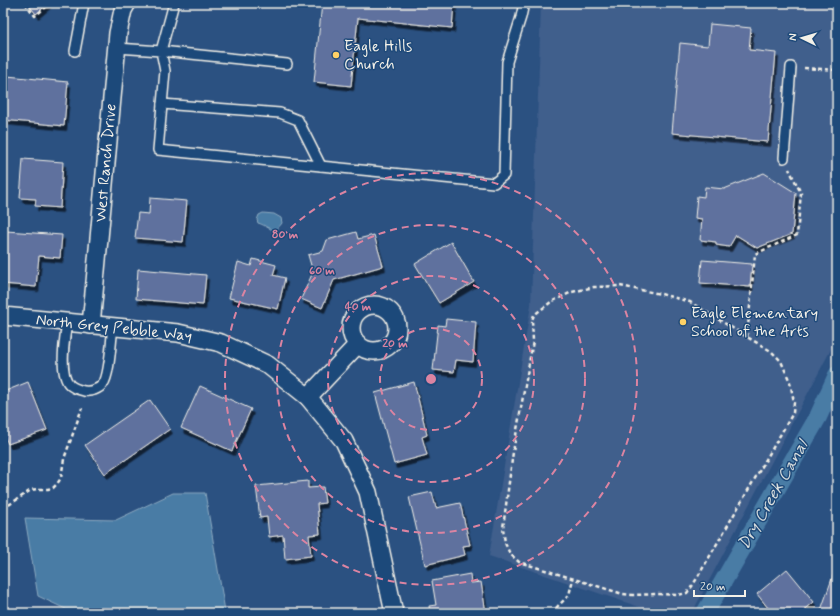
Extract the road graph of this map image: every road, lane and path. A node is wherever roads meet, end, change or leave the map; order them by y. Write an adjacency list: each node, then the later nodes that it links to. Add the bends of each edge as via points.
1 (25, 3): 2 (path, via 35,16)
2 (51, 3)
3 (84, 3): 8 (lane)
4 (127, 3): 7 (street, West Ranch Drive, via 123,10)
5 (174, 3): 9 (lane)
6 (524, 3): 15 (lane, via 506,62 504,175 494,183)
7 (117, 48): 9 (lane); 18 (street, West Ranch Drive)
8 (75, 51)
9 (161, 51): 10 (lane); 13 (lane, via 165,71)
10 (287, 64)
11 (791, 67): 12 (path); 14 (lane)
12 (837, 70)
13 (162, 104): 15 (lane, via 280,113 298,120); 15 (lane, via 158,150)
14 (784, 158): 20 (path, via 801,193 797,235 755,254)
15 (321, 166)
16 (3, 316): 17 (street, North Grey Pebble Way)
17 (67, 322): 18 (street, North Grey Pebble Way); 19 (lane, via 63,365 65,375 70,385 86,391 95,390 103,384 108,374)
18 (91, 325): 19 (street, North Grey Pebble Way)
19 (113, 327): 22 (street, North Grey Pebble Way, via 178,333 221,343 268,365)
20 (747, 337): 27 (path, via 771,351 781,361 790,382 794,402 793,413 693,586 686,593 678,595 632,595); 27 (path, via 690,302 620,286 594,287 572,292 551,302 534,315 533,341 504,512 505,544 510,554 519,562)
21 (358, 344): 22 (street)
22 (308, 397): 28 (street, North Grey Pebble Way, via 344,441 368,492)
23 (82, 408): 25 (path, via 57,484 53,488 31,490)
24 (3, 502): 25 (path)
25 (8, 505): 26 (path)
26 (3, 509)
27 (573, 578): 29 (path, via 569,595)
28 (394, 613)
29 (551, 613)

